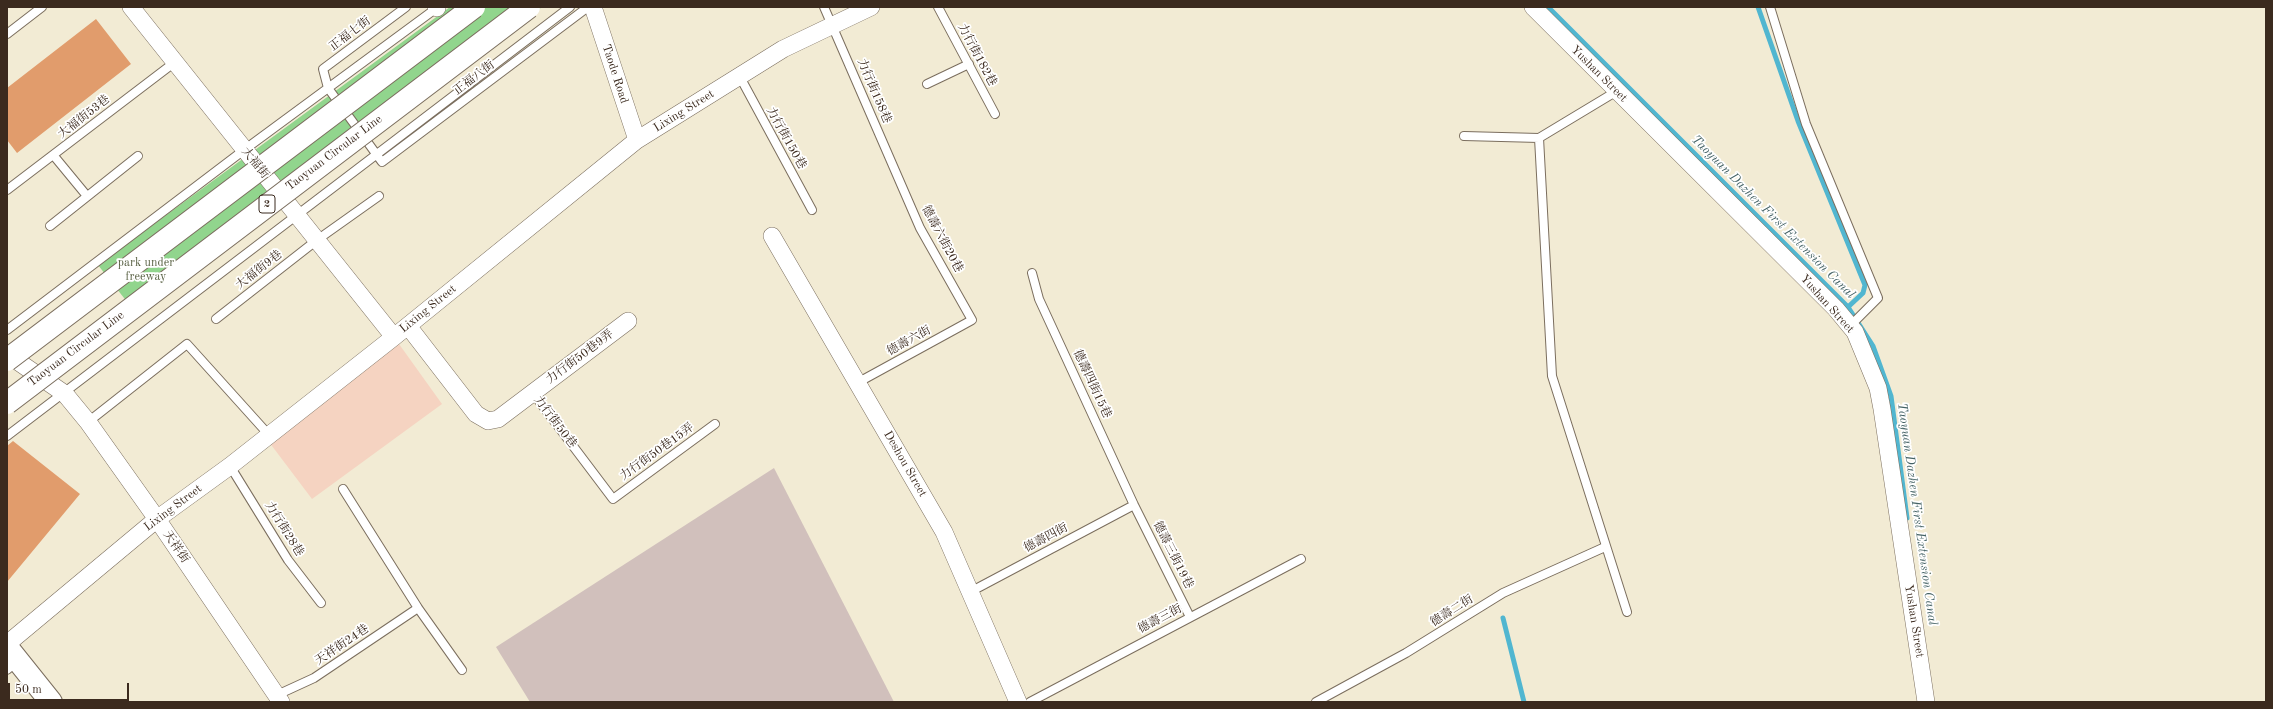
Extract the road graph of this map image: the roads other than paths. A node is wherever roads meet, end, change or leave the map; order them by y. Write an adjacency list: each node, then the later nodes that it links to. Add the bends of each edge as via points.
1 (42, 7): 16 (lane)
2 (131, 7): 17 (street, 大福街)
3 (406, 7): 21 (lane, 正福七街, via 323,69)
4 (437, 7): 21 (lane)
5 (474, 7): 49 (main road, bridge)
6 (529, 7): 53 (main road, Taoyuan Circular Line / 2, bridge)
7 (570, 7): 28 (lane)
8 (588, 7): 28 (lane, 正福八街, via 382,162)
9 (593, 7): 26 (street, Taode Road)
10 (824, 7): 15 (lane, 力行街158巷)
11 (871, 7): 15 (street, Lixing Street)
12 (938, 7): 18 (lane, 力行街182巷)
13 (1533, 7): 22 (street, Yushan Street)
14 (1770, 7): 45 (lane, via 1806,124 1878,298)
15 (832, 25): 19 (street, Lixing Street, via 783,49); 31 (lane, 力行街158巷)
16 (7, 34)
17 (174, 62): 27 (street, 大福街); 29 (lane, 大福街53巷)
18 (969, 64): 20 (lane); 23 (lane, 力行街182巷)
19 (740, 78): 26 (street, Lixing Street); 35 (lane, 力行街150巷)
20 (927, 84)
21 (328, 88): 27 (lane); 28 (lane)
22 (1617, 91): 25 (lane); 45 (street, Yushan Street, via 1836,310)
23 (995, 114)
24 (1464, 136): 25 (lane)
25 (1539, 138): 63 (lane, via 1552,376)
26 (637, 140): 44 (street, Lixing Street)
27 (244, 150): 36 (street, 大福街); 46 (lane)
28 (376, 154): 36 (lane)
29 (54, 156): 32 (lane, 大福街53巷); 33 (lane)
30 (138, 156): 33 (lane)
31 (894, 167): 42 (lane, 德壽六街20巷, via 920,228)
32 (7, 190)
33 (87, 196): 37 (lane)
34 (379, 196): 39 (lane, 大福街9巷)
35 (812, 210)
36 (296, 214): 39 (street, 大福街); 52 (lane)
37 (50, 226)
38 (772, 236): 50 (street, Deshou Street)
39 (317, 240): 41 (lane, 大福街9巷); 47 (street, 大福街)
40 (1032, 273): 61 (lane, 德壽四街15巷, via 1039,299)
41 (216, 319)
42 (972, 320): 50 (lane, 德壽六街)
43 (628, 321): 51 (street, 力行街50巷9弄)
44 (408, 326): 47 (street, Lixing Street); 51 (street, 力行街50巷, via 476,414 488,421 498,419)
45 (1849, 327): 77 (street, Yushan Street, via 1854,332 1878,388)
46 (7, 330)
47 (394, 337): 57 (street, Lixing Street)
48 (7, 354): 52 (street, 天祥街)
49 (7, 360)
50 (857, 383): 65 (street, Deshou Street, via 944,532)
51 (533, 393): 60 (lane, 力行街50巷)
52 (65, 394): 54 (street, 天祥街); 56 (lane)
53 (7, 403)
54 (88, 422): 57 (lane, via 187,344); 62 (street, 天祥街)
55 (715, 424): 60 (lane, 力行街50巷15弄)
56 (7, 436)
57 (269, 436): 58 (street, Lixing Street)
58 (230, 466): 62 (street, Lixing Street); 66 (lane, 力行街28巷, via 288,560)
59 (343, 489): 67 (lane)
60 (612, 499)
61 (1134, 505): 65 (lane, 德壽四街); 69 (lane, 德壽三街19巷)
62 (157, 519): 70 (street, Lixing Street); 72 (street, 天祥街)
63 (1605, 547): 68 (lane); 76 (lane, 德壽二街, via 1503,593 1406,653)
64 (1301, 559): 69 (lane, 德壽三街)
65 (970, 592): 74 (street, Deshou Street)
66 (321, 603)
67 (418, 608): 71 (lane); 72 (lane, 天祥街24巷)
68 (1627, 612)
69 (1190, 617): 75 (lane, 德壽三街)
70 (10, 655): 73 (main road)
71 (462, 670)
72 (279, 699)
73 (51, 702)
74 (1018, 702)
75 (1030, 702)
76 (1316, 702)
77 (1926, 702)

